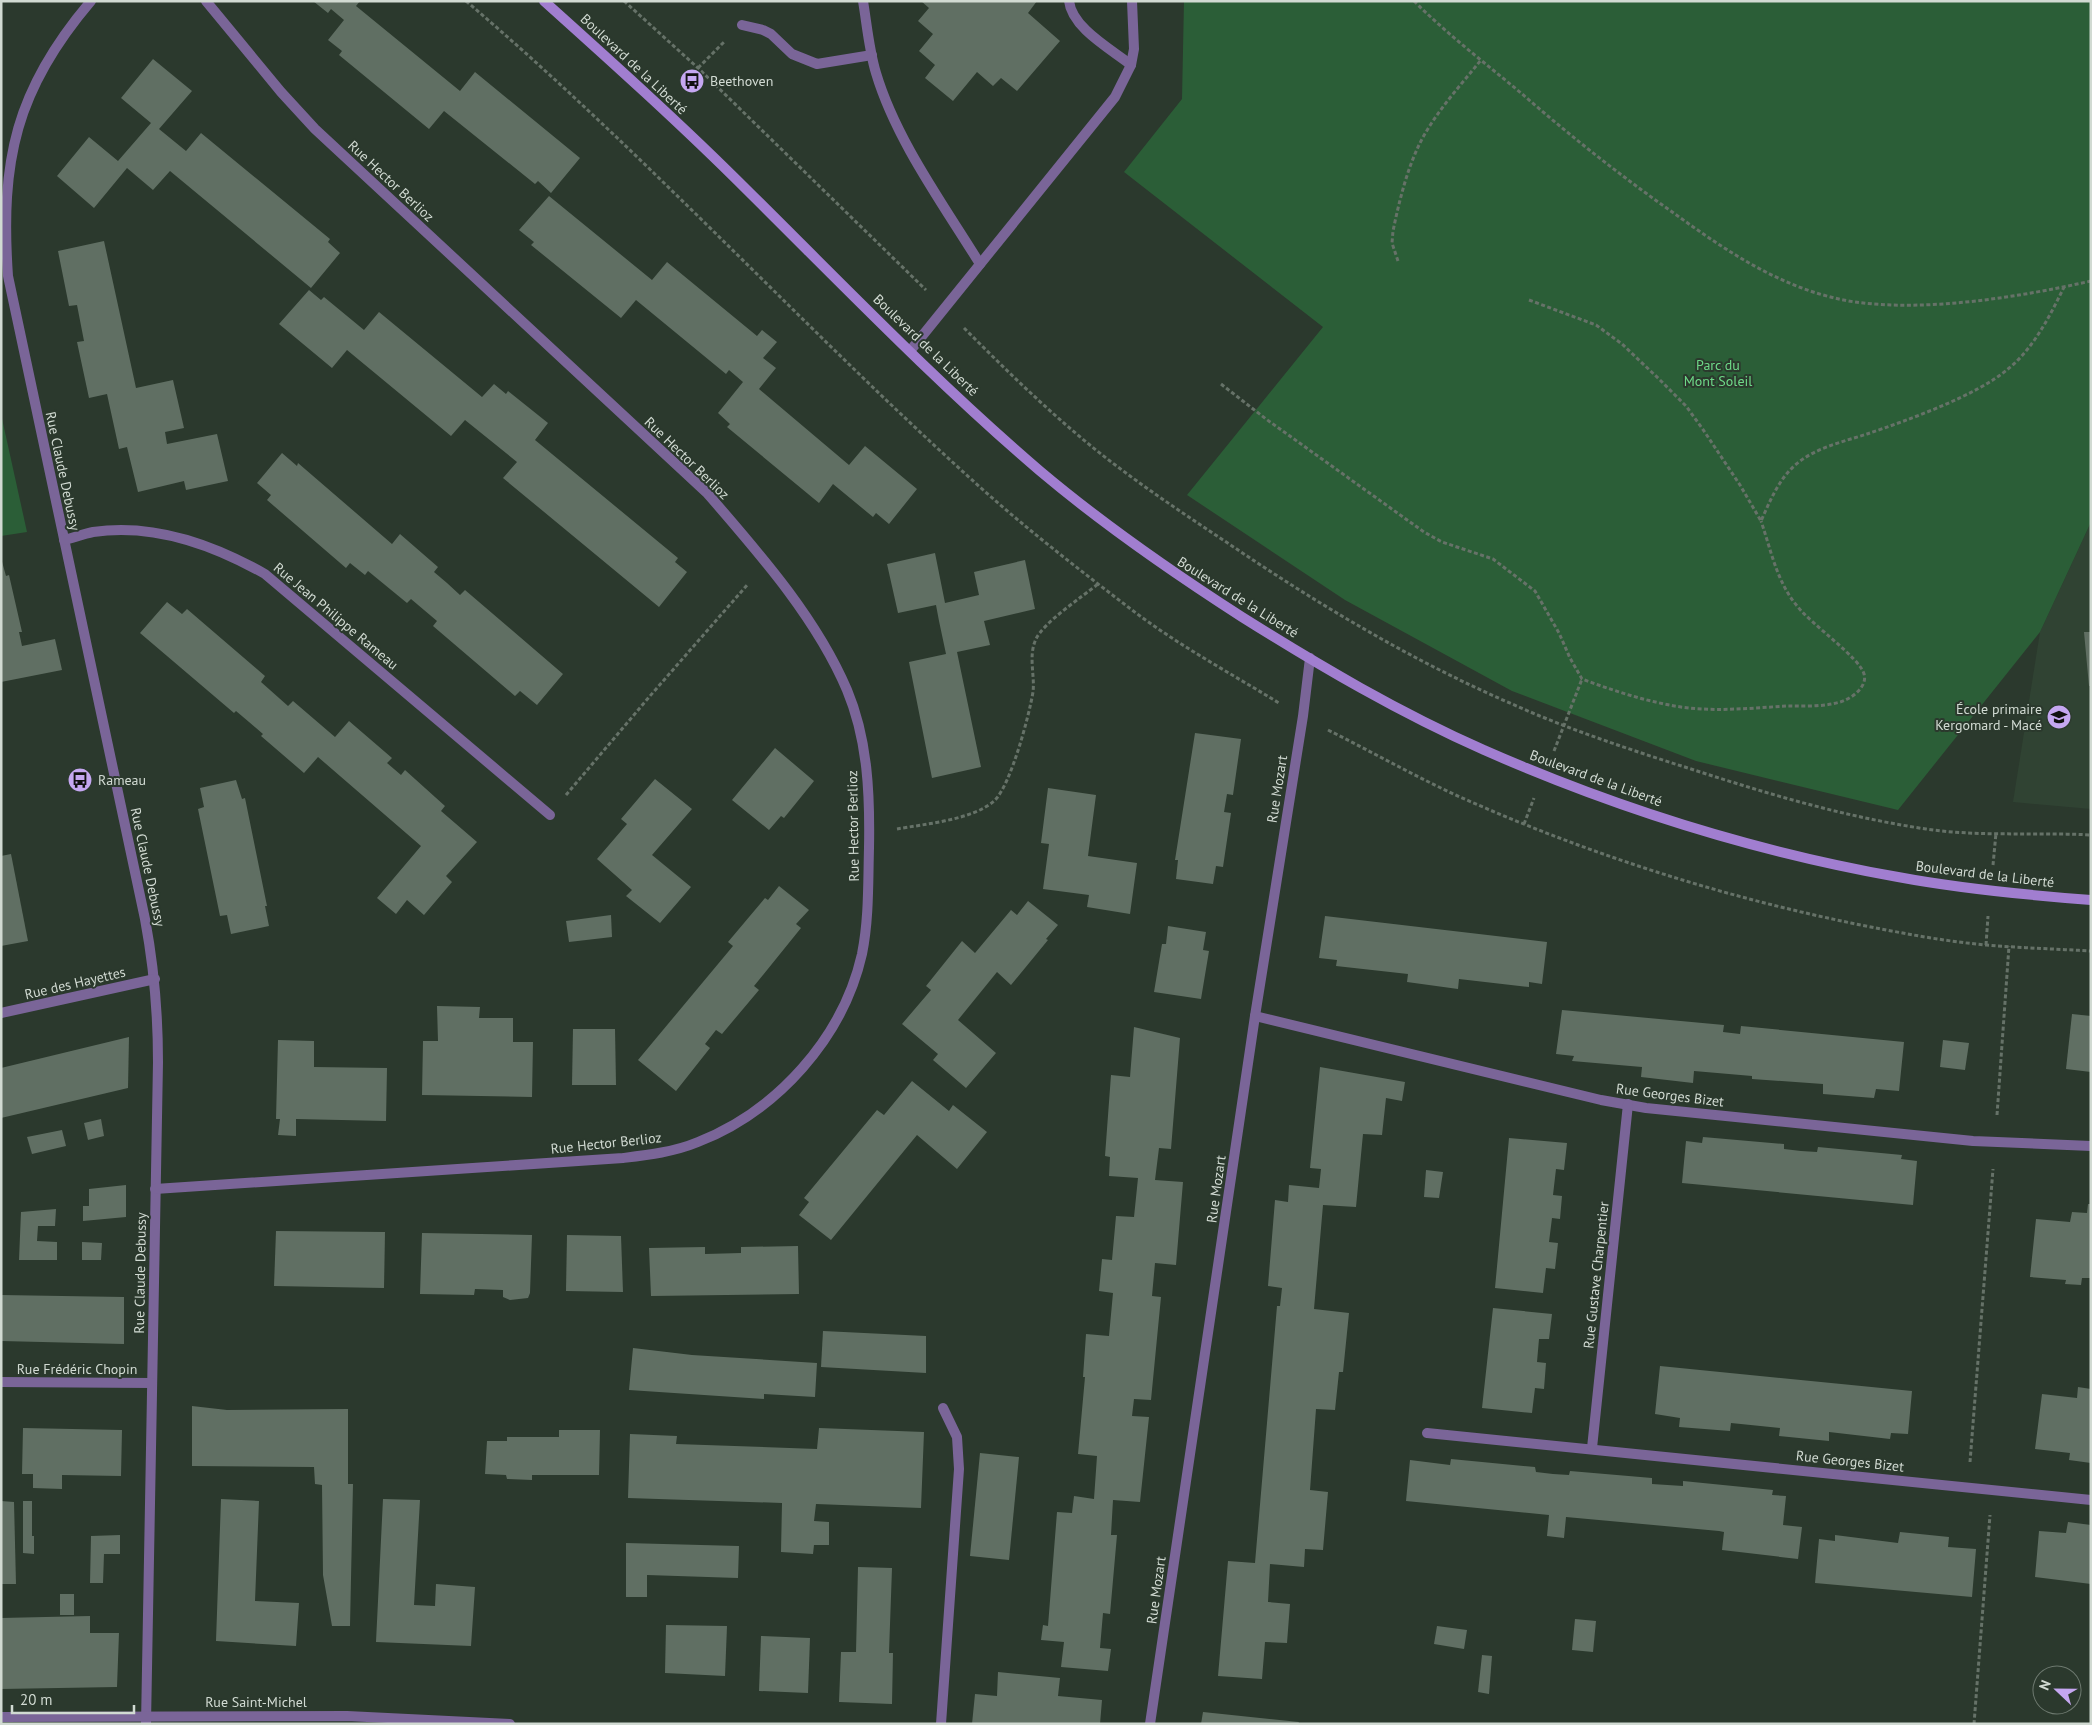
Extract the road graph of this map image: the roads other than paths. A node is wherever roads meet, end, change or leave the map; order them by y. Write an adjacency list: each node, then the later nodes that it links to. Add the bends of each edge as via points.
1 (92, 1): 12 (street, Rue Claude Debussy, via 56,44 27,95 11,137 1,210 8,276)
2 (206, 1): 21 (street, Rue Hector Berlioz, via 292,105 316,129 707,494 758,551 825,645 854,709 866,766 868,913 856,974 843,1007 823,1041 798,1074 770,1099 698,1142 678,1149 623,1158)
3 (544, 1): 11 (main road, Boulevard de la Liberté, via 720,163)
4 (864, 1): 8 (street)
5 (1069, 1): 9 (street, via 1076,22)
6 (1132, 1): 9 (street)
7 (742, 25): 8 (street, via 771,34 792,54 817,64)
8 (872, 55): 10 (street, via 876,73 903,136)
9 (1131, 65): 10 (street, via 1103,114)
10 (980, 264): 11 (street)
11 (910, 350): 13 (main road, Boulevard de la Liberté, via 1012,447 1115,531 1196,588)
12 (64, 540): 14 (street, Rue Jean Philippe Rameau, via 92,532 154,532 201,544 245,562 284,588); 16 (street, Rue Claude Debussy)
13 (1310, 658): 15 (main road, Boulevard de la Liberté, via 1428,724 1484,750 1580,789 1676,821 1848,867 1959,887); 18 (street, Rue Mozart)
14 (550, 815)
15 (2091, 900)
16 (155, 978): 17 (street, Rue des Hayettes); 21 (street, Rue Claude Debussy, via 158,1035)
17 (1, 1013)
18 (1255, 1016): 19 (street, Rue Georges Bizet); 32 (street, Rue Mozart)
19 (1628, 1104): 20 (street, Rue Georges Bizet, via 1996,1142); 26 (street, Rue Gustave Charpentier)
20 (2091, 1146)
21 (155, 1189): 23 (street, Rue Claude Debussy)
22 (1, 1382): 23 (street, Rue Frédéric Chopin)
23 (152, 1383): 29 (street, Rue Claude Debussy)
24 (943, 1408): 31 (street, via 957,1437 959,1469)
25 (1428, 1433): 26 (street, Rue Georges Bizet)
26 (1592, 1448): 27 (street, Rue Georges Bizet)
27 (2091, 1500)
28 (1, 1717): 29 (street, Rue Saint-Michel)
29 (146, 1720): 30 (street, Rue Saint-Michel, via 347,1716)
30 (510, 1724)
31 (941, 1724)
32 (1150, 1724)

